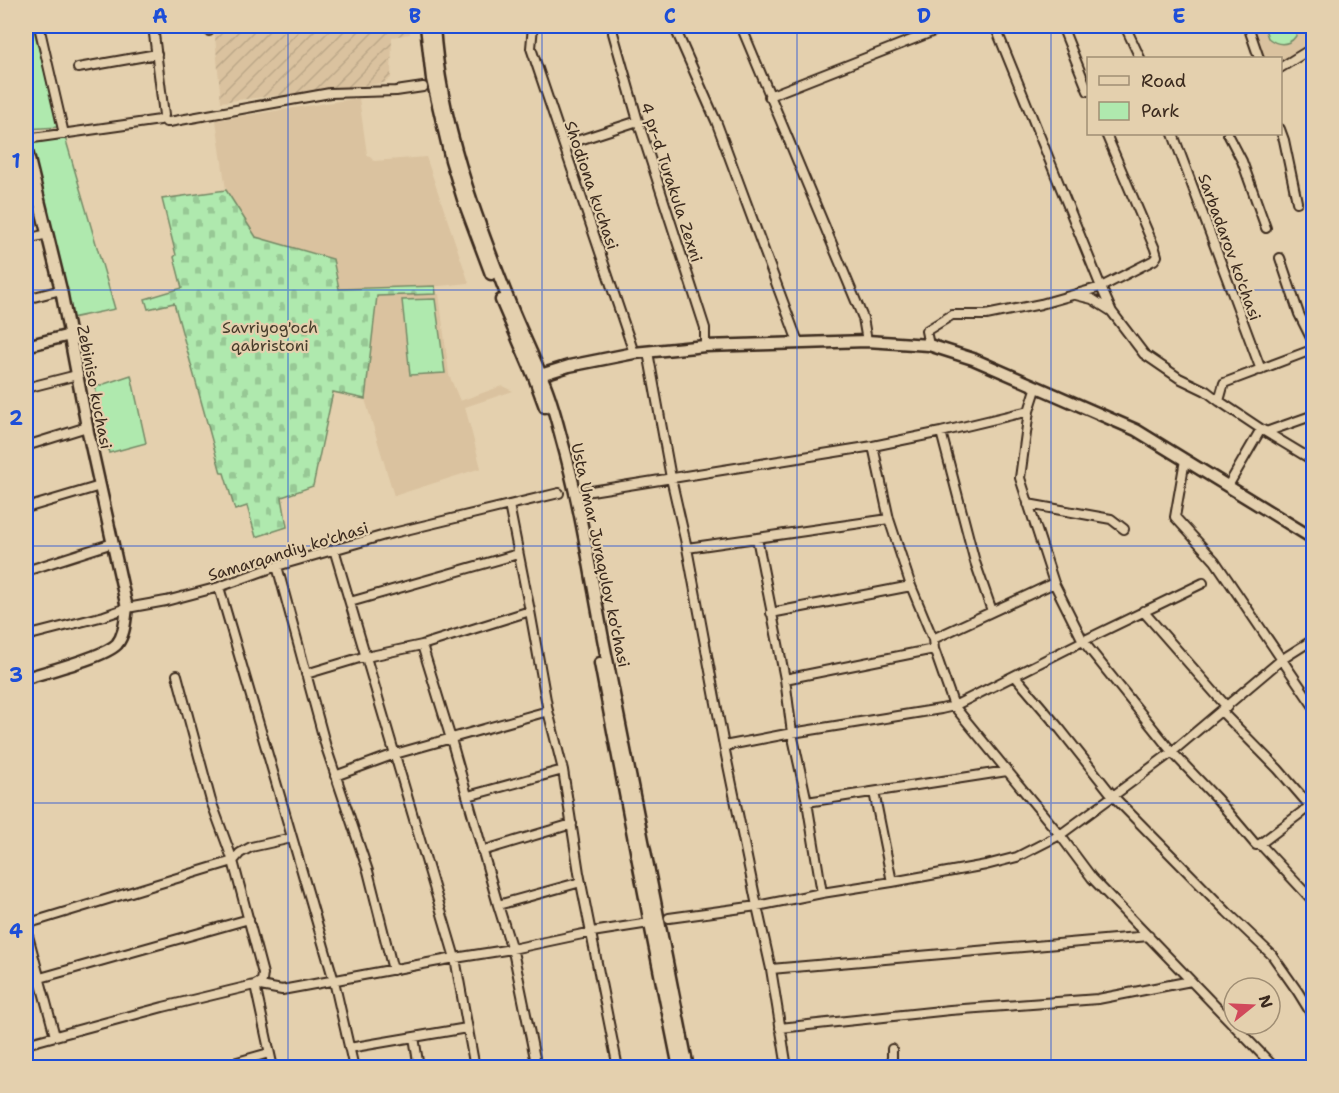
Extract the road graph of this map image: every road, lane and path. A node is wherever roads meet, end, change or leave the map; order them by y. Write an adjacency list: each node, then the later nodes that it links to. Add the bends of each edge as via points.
1 (39, 26): 26 (street)
2 (153, 26): 15 (street)
3 (426, 26): 54 (main road, Usta Umar Juraqulov ko'chasi, via 434,89 463,199 506,314)
4 (434, 26): 54 (main road, Usta Umar Juraqulov ko'chasi, via 439,76 470,197)
5 (533, 26): 31 (street, Shodiona kuchasi, via 531,48)
6 (614, 26): 24 (street, 4 pr-d Turakula Zexni)
7 (674, 26): 45 (street, via 716,121)
8 (741, 26): 22 (street)
9 (947, 26): 22 (street)
10 (995, 26): 38 (street)
11 (1062, 26): 20 (street)
12 (1125, 26): 16 (street)
13 (1248, 26): 17 (street)
14 (1314, 47): 19 (street)
15 (157, 54): 18 (street); 23 (street)
16 (1140, 57)
17 (1259, 57)
18 (78, 68)
19 (1282, 68)
20 (1087, 86)
21 (423, 87): 23 (street, via 330,93 169,122)
22 (769, 96): 44 (street, via 862,318)
23 (163, 118): 26 (street)
24 (638, 121): 31 (street); 48 (street, 4 pr-d Turakula Zexni, via 705,328)
25 (1282, 133): 33 (street)
26 (64, 134): 30 (street)
27 (1106, 135): 38 (street, via 1156,256)
28 (1177, 135): 52 (street, Sarbadarov ko'chasi)
29 (1229, 135): 34 (street)
30 (26, 139)
31 (564, 145): 50 (street, Shodiona kuchasi)
32 (26, 150): 35 (main road, Zebiniso kuchasi)
33 (1297, 202)
34 (1266, 228)
35 (48, 234): 36 (street); 39 (main road, Zebiniso kuchasi)
36 (26, 239)
37 (1280, 258): 49 (street)
38 (1101, 287): 40 (street); 42 (street)
39 (61, 290): 41 (street); 43 (main road, Zebiniso kuchasi)
40 (1075, 294): 42 (street); 46 (street, via 986,315 952,315 926,331)
41 (26, 299)
42 (1112, 312): 57 (street, via 1144,354)
43 (70, 335): 47 (main road); 53 (main road, Zebiniso kuchasi)
44 (867, 341): 45 (main road); 46 (main road)
45 (798, 342): 48 (main road)
46 (929, 345): 55 (main road)
47 (26, 346)
48 (705, 346): 51 (main road)
49 (1314, 346): 52 (street)
50 (634, 352): 51 (main road); 54 (main road)
51 (648, 352): 67 (street)
52 (1261, 370): 57 (street, via 1224,382)
53 (77, 375): 56 (street); 60 (main road, Zebiniso kuchasi)
54 (537, 376): 168 (main road, Usta Umar Juraqulov ko'chasi, via 572,507); 169 (main road, Usta Umar Juraqulov ko'chasi, via 561,437 578,502)
55 (1037, 386): 58 (street); 65 (main road, via 1136,430)
56 (26, 388)
57 (1219, 401): 61 (street)
58 (1029, 411): 62 (street); 72 (street, via 1020,478)
59 (1314, 415): 61 (street)
60 (87, 427): 63 (street); 68 (main road, Zebiniso kuchasi)
61 (1264, 430): 66 (street); 69 (street)
62 (941, 432): 64 (street); 92 (street)
63 (26, 446)
64 (873, 446): 67 (street); 75 (street)
65 (1185, 460): 69 (main road); 102 (street, via 1175,517 1215,561)
66 (1314, 461)
67 (671, 478): 70 (street); 80 (street)
68 (100, 486): 74 (street); 79 (main road, Zebiniso kuchasi)
69 (1228, 486): 78 (main road)
70 (585, 492)
71 (559, 493): 73 (street, Samarqandiy ko'chasi)
72 (1028, 504): 76 (street, via 1111,519); 86 (street)
73 (509, 506): 81 (street, Samarqandiy ko'chasi); 82 (street)
74 (26, 508)
75 (889, 519): 77 (street); 88 (street)
76 (1124, 529)
77 (757, 538): 80 (street); 94 (street)
78 (1314, 538)
79 (113, 543): 84 (street); 90 (main road, Zebiniso kuchasi)
80 (687, 548): 114 (street)
81 (334, 549): 83 (street, Samarqandiy ko'chasi); 89 (street)
82 (518, 554): 89 (street); 91 (street)
83 (278, 566): 87 (street, Samarqandiy ko'chasi); 103 (street)
84 (26, 571)
85 (1203, 582): 93 (street)
86 (1054, 583): 92 (street); 98 (street)
87 (219, 586): 90 (street, Samarqandiy ko'chasi); 127 (street)
88 (911, 586): 94 (street); 96 (street)
89 (350, 602): 101 (street)
90 (127, 608): 95 (street, Samarqandiy ko'chasi); 106 (main road, Zebiniso kuchasi, via 124,633 117,645 104,653)
91 (530, 611): 99 (street); 111 (street)
92 (992, 611): 96 (street)
93 (1143, 611): 98 (street); 110 (street)
94 (771, 613): 107 (street)
95 (26, 636)
96 (933, 639): 100 (street)
97 (1314, 639): 102 (street)
98 (1083, 640): 105 (street); 115 (street)
99 (422, 645): 101 (street); 113 (street)
100 (934, 649): 107 (street); 108 (street)
101 (366, 656): 103 (street); 116 (street)
102 (1281, 660): 109 (street); 110 (street)
103 (306, 674): 119 (street)
104 (177, 675): 130 (street, via 211,801)
105 (1015, 676): 108 (street); 122 (street)
106 (26, 678)
107 (784, 679): 112 (street)
108 (954, 706): 112 (street); 118 (street)
109 (1314, 707)
110 (1224, 709): 115 (street); 124 (street)
111 (548, 711): 113 (street); 117 (street)
112 (792, 733): 114 (street); 123 (street)
113 (451, 739): 116 (street); 121 (street)
114 (724, 746): 136 (street)
115 (1172, 752): 122 (street); 128 (street)
116 (395, 754): 119 (street); 144 (street)
117 (563, 770): 121 (street); 125 (street)
118 (1007, 771): 120 (street); 126 (street)
119 (335, 776): 146 (street, via 368,871)
120 (874, 792): 123 (street); 132 (street)
121 (468, 796): 129 (street)
122 (1113, 796): 126 (street); 152 (street, via 1272,955)
123 (807, 802): 133 (street)
124 (1312, 806): 128 (street)
125 (572, 824): 129 (street); 131 (street)
126 (1060, 835): 132 (street, via 1017,857); 142 (street, via 1092,878)
127 (292, 837): 130 (street, via 251,847); 148 (street)
128 (1260, 844): 134 (street)
129 (482, 851): 135 (street)
130 (233, 861): 138 (street); 140 (street)
131 (581, 882): 135 (street); 141 (street)
132 (892, 882): 133 (street)
133 (822, 893): 136 (street)
134 (1314, 902)
135 (498, 905): 143 (street)
136 (757, 906): 137 (street); 145 (street)
137 (669, 918)
138 (249, 919): 147 (street); 151 (street, via 263,974 262,981)
139 (643, 924): 141 (street)
140 (26, 926): 147 (street)
141 (592, 932): 143 (street); 167 (street)
142 (1149, 936): 145 (street); 149 (street)
143 (512, 949): 144 (street); 166 (street)
144 (455, 958): 146 (street); 153 (street)
145 (771, 969): 154 (street)
146 (393, 970): 148 (street)
147 (39, 978): 150 (street); 155 (street)
148 (334, 981): 151 (street, via 282,990); 158 (street)
149 (1191, 981): 154 (street, via 1098,999); 172 (street)
150 (26, 982)
151 (255, 985): 155 (street); 160 (street)
152 (1314, 1018)
153 (467, 1028): 156 (street); 165 (street)
154 (780, 1028): 170 (street)
155 (55, 1036): 157 (street)
156 (414, 1037): 158 (street); 164 (street)
157 (26, 1044)
158 (349, 1048): 163 (street)
159 (892, 1049): 171 (street)
160 (269, 1053): 161 (street); 162 (street)
161 (216, 1068)
162 (273, 1068)
163 (354, 1068)
164 (419, 1068)
165 (475, 1068)
166 (537, 1068)
167 (618, 1068)
168 (679, 1068)
169 (688, 1068)
170 (787, 1068)
171 (892, 1068)
172 (1275, 1068)

